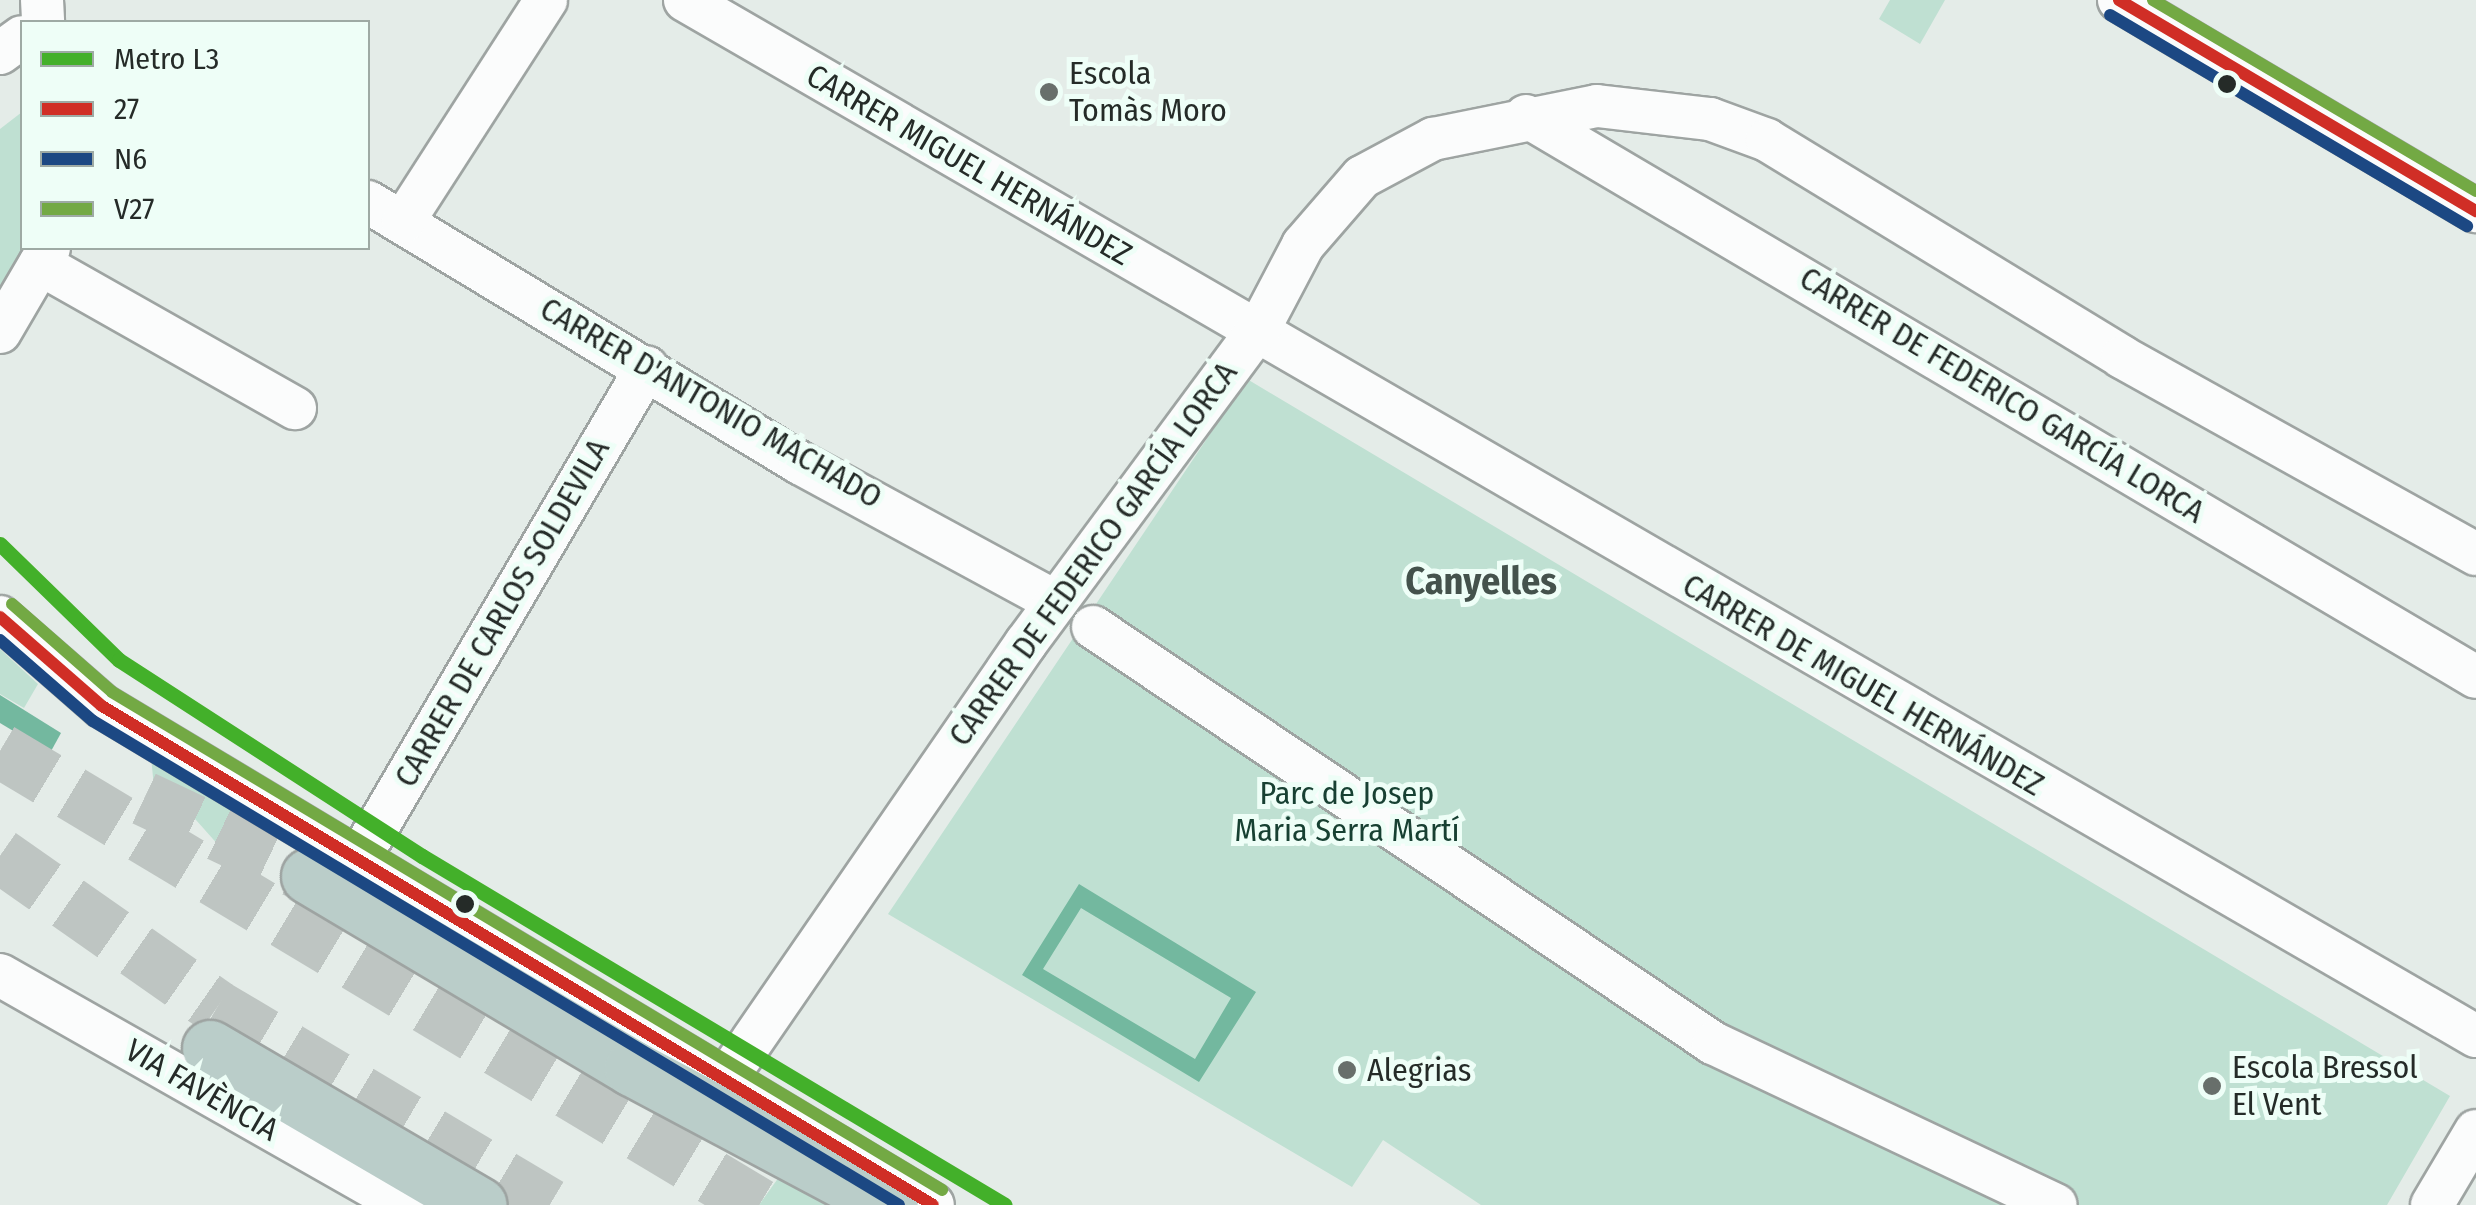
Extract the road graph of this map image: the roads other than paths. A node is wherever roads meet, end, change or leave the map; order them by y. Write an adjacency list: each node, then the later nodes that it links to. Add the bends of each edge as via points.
1 (546, 0): 7 (street)
2 (685, 0): 10 (street, CARRER MIGUEL HERNÁNDEZ)
3 (2119, 0): 8 (street)
4 (20, 38): 5 (street)
5 (0, 53)
6 (1526, 116): 10 (street, CARRER DE FEDERICO GARCÍA LORCA, via 1434,139 1362,178 1303,245); 14 (street, CARRER DE FEDERICO GARCÍA LORCA, via 1660,110 1767,140 2105,348); 18 (street, CARRER DE FEDERICO GARCÍA LORCA)
7 (385, 212): 12 (street, CARRER D'ANTONIO MACHADO)
8 (2476, 212)
9 (44, 256): 11 (street); 13 (street)
10 (1252, 329): 15 (street, CARRER DE FEDERICO GARCÍA LORCA); 21 (street, CARRER DE MIGUEL HERNÁNDEZ)
11 (0, 332)
12 (647, 366): 15 (street, CARRER D'ANTONIO MACHADO, via 800,462); 19 (street, CARRER DE CARLOS SOLDEVILA)
13 (295, 408)
14 (2476, 554)
15 (1056, 602): 23 (street, CARRER DE FEDERICO GARCÍA LORCA)
16 (0, 617): 19 (street, via 102,706)
17 (1093, 627): 29 (street, via 1714,1043)
18 (2476, 677)
19 (334, 868): 23 (street); 27 (highway, via 632,1068)
20 (0, 975): 25 (street, VIA FAVÈNCIA)
21 (2476, 1036)
22 (210, 1048): 26 (highway)
23 (725, 1080): 28 (street)
24 (2472, 1150): 30 (street)
25 (404, 1205)
26 (478, 1205)
27 (890, 1205)
28 (933, 1205)
29 (2056, 1205)
30 (2432, 1205)

